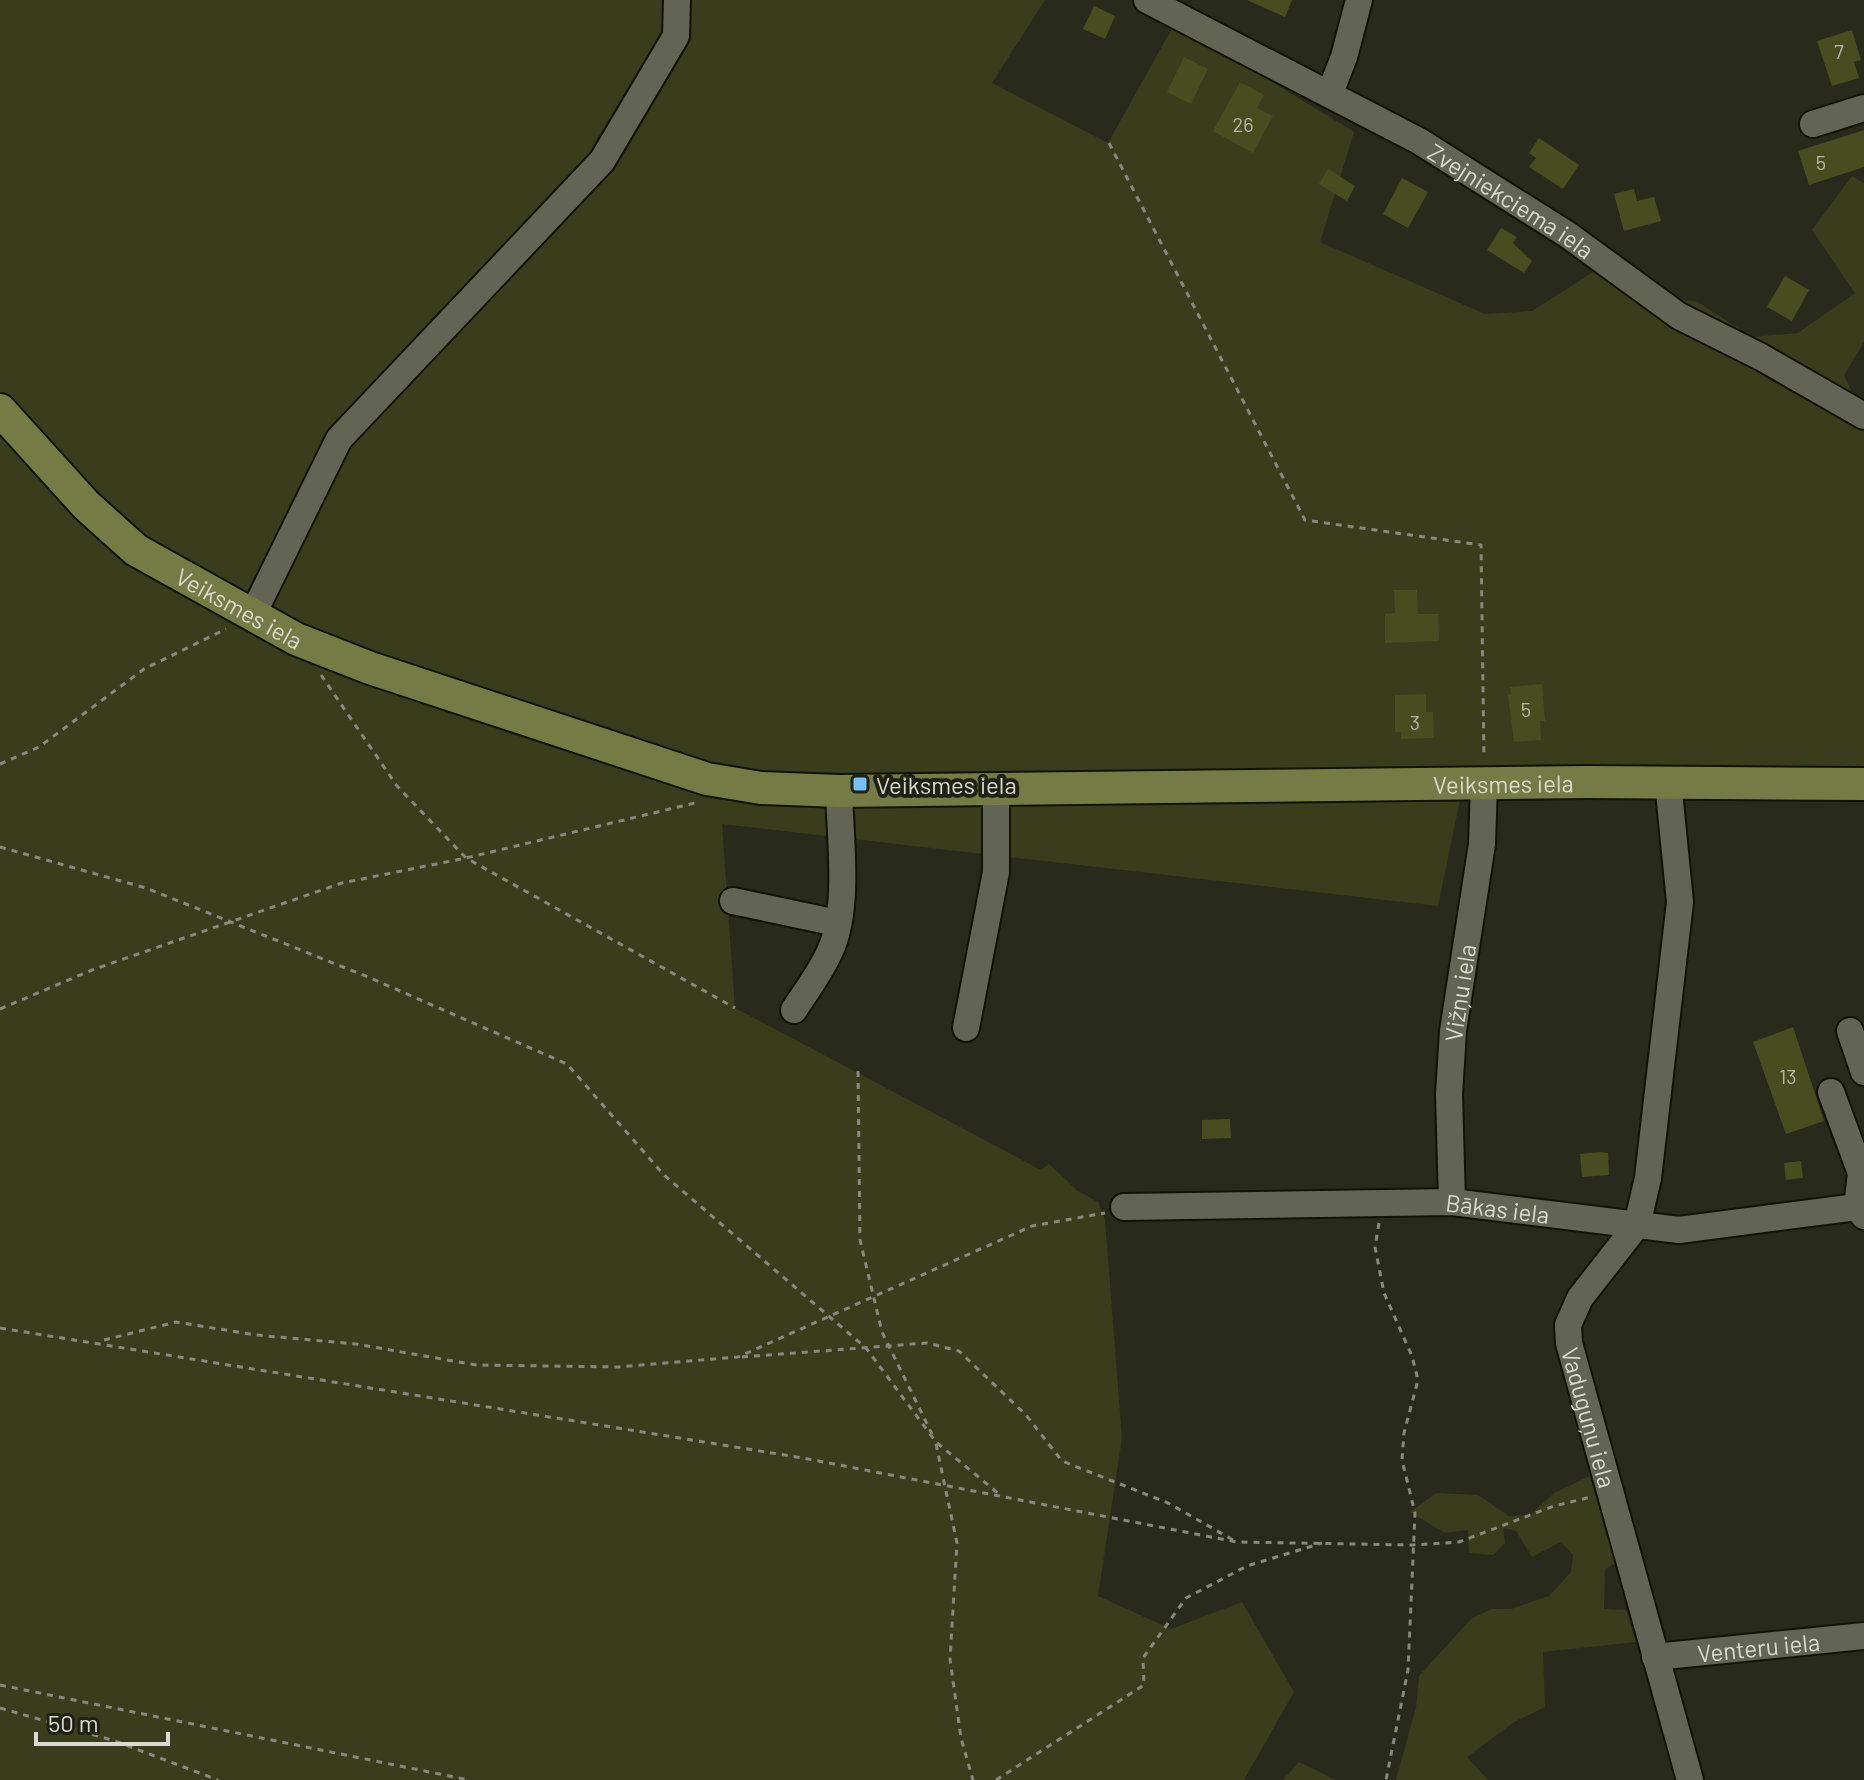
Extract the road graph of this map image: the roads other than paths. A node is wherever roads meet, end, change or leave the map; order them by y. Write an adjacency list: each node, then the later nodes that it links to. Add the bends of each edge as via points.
1 (677, 0): 9 (street, via 676,36 602,161 339,439)
2 (1147, 0): 4 (street, Zvejniekciema iela)
3 (1359, 0): 4 (street)
4 (1330, 93): 8 (street, Zvejniekciema iela, via 1542,218 1679,316)
5 (1864, 108): 6 (street)
6 (1813, 124)
7 (0, 410): 9 (main road, Veiksmes iela, via 86,505 136,550)
8 (1864, 416)
9 (252, 616): 14 (main road, Veiksmes iela, via 370,668 707,779 761,788)
10 (1668, 782): 11 (main road, Veiksmes iela); 12 (main road, Veiksmes iela); 25 (street, Vaduguņu iela, via 1680,902 1648,1178)
11 (1484, 783): 13 (main road, Veiksmes iela); 22 (street, Vižņu iela, via 1482,844 1453,1031)
12 (1864, 784)
13 (996, 787): 14 (main road, Veiksmes iela); 18 (street, via 996,872)
14 (839, 791): 16 (street)
15 (733, 901): 16 (street)
16 (837, 923): 17 (street, via 831,950)
17 (794, 1010)
18 (966, 1028)
19 (1850, 1031): 20 (street)
20 (1864, 1072)
21 (1831, 1092): 24 (street, via 1861,1173)
22 (1452, 1202): 23 (street, Bākas iela); 25 (street, Bākas iela)
23 (1124, 1207)
24 (1861, 1211): 25 (street, Bākas iela, via 1714,1228)
25 (1637, 1225): 27 (street, Vaduguņu iela, via 1580,1298 1568,1325)
26 (1864, 1636): 27 (street, Venteru iela)
27 (1655, 1657): 28 (street, Vaduguņu iela)
28 (1690, 1780)

